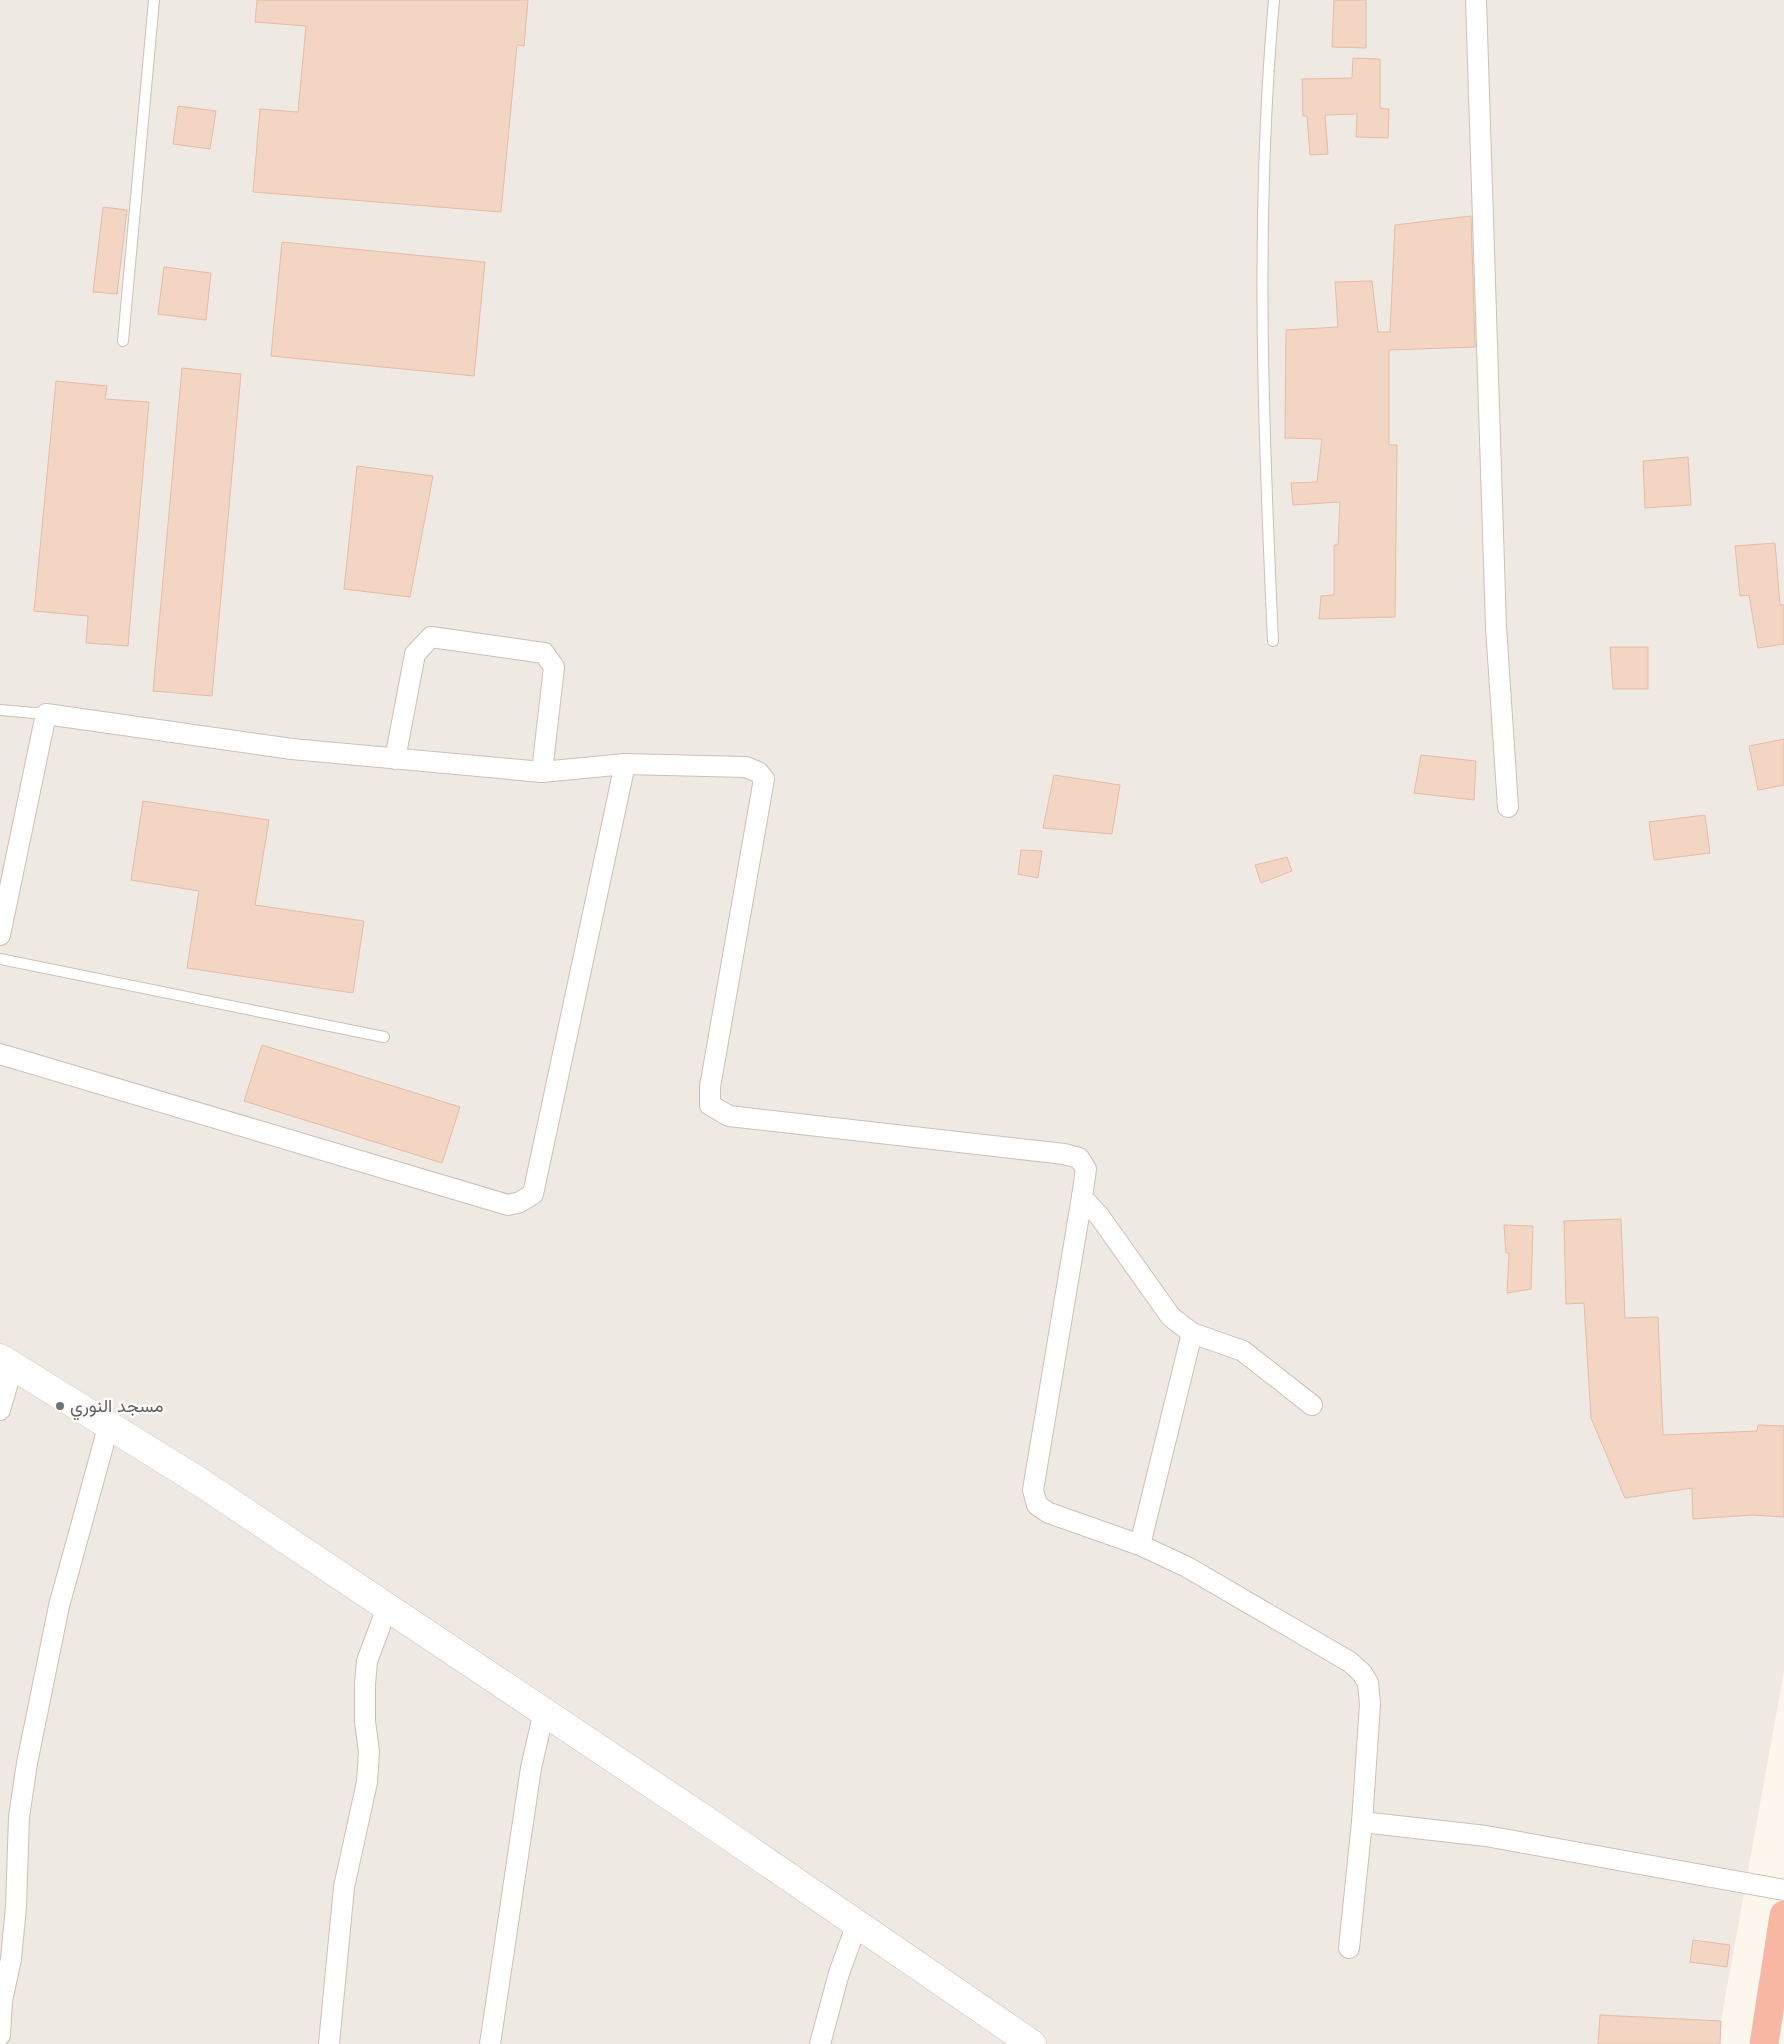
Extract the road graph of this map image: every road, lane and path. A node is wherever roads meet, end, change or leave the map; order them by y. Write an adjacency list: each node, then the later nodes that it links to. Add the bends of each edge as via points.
1 (154, 0): 4 (lane)
2 (1274, 0): 5 (lane, via 1268,65 1262,246 1262,417)
3 (1476, 0): 11 (street, via 1496,627)
4 (123, 341)
5 (1273, 641)
6 (0, 710): 7 (lane)
7 (46, 714): 8 (street, via 292,749); 12 (street)
8 (395, 759): 10 (street); 10 (street, via 415,654 431,637 544,653 554,667)
9 (625, 764): 10 (street); 15 (street, via 533,1194 520,1202 508,1205); 16 (street, via 746,767 764,779 710,1087 710,1105 729,1116 1064,1154 1079,1158 1086,1169)
10 (542, 772)
11 (1508, 807)
12 (0, 936)
13 (0, 959): 14 (lane)
14 (384, 1038)
15 (0, 1054)
16 (1082, 1197): 17 (street, via 1100,1217 1171,1317); 22 (street, via 1033,1490 1037,1505 1049,1512)
17 (1192, 1333): 19 (street, via 1243,1351); 22 (street)
18 (6, 1361): 20 (street); 21 (main road)
19 (1312, 1405)
20 (0, 1410)
21 (109, 1424): 23 (main road); 30 (street, via 59,1606 27,1762 19,1817 11,1959 2,2001)
22 (1140, 1545): 25 (street, via 1187,1567 1350,1662 1362,1673 1368,1683 1370,1704)
23 (387, 1608): 24 (main road); 31 (street, via 367,1660 367,1782 344,1887)
24 (544, 1711): 28 (main road); 32 (street, via 531,1768)
25 (1362, 1822): 26 (street, via 1486,1836); 29 (street)
26 (1784, 1890)
27 (1784, 1915): 35 (highway)
28 (857, 1924): 33 (street, via 839,1973); 34 (main road)
29 (1349, 1948)
30 (0, 2035)
31 (329, 2044)
32 (490, 2044)
33 (820, 2044)
34 (1032, 2044)
35 (1764, 2044)

